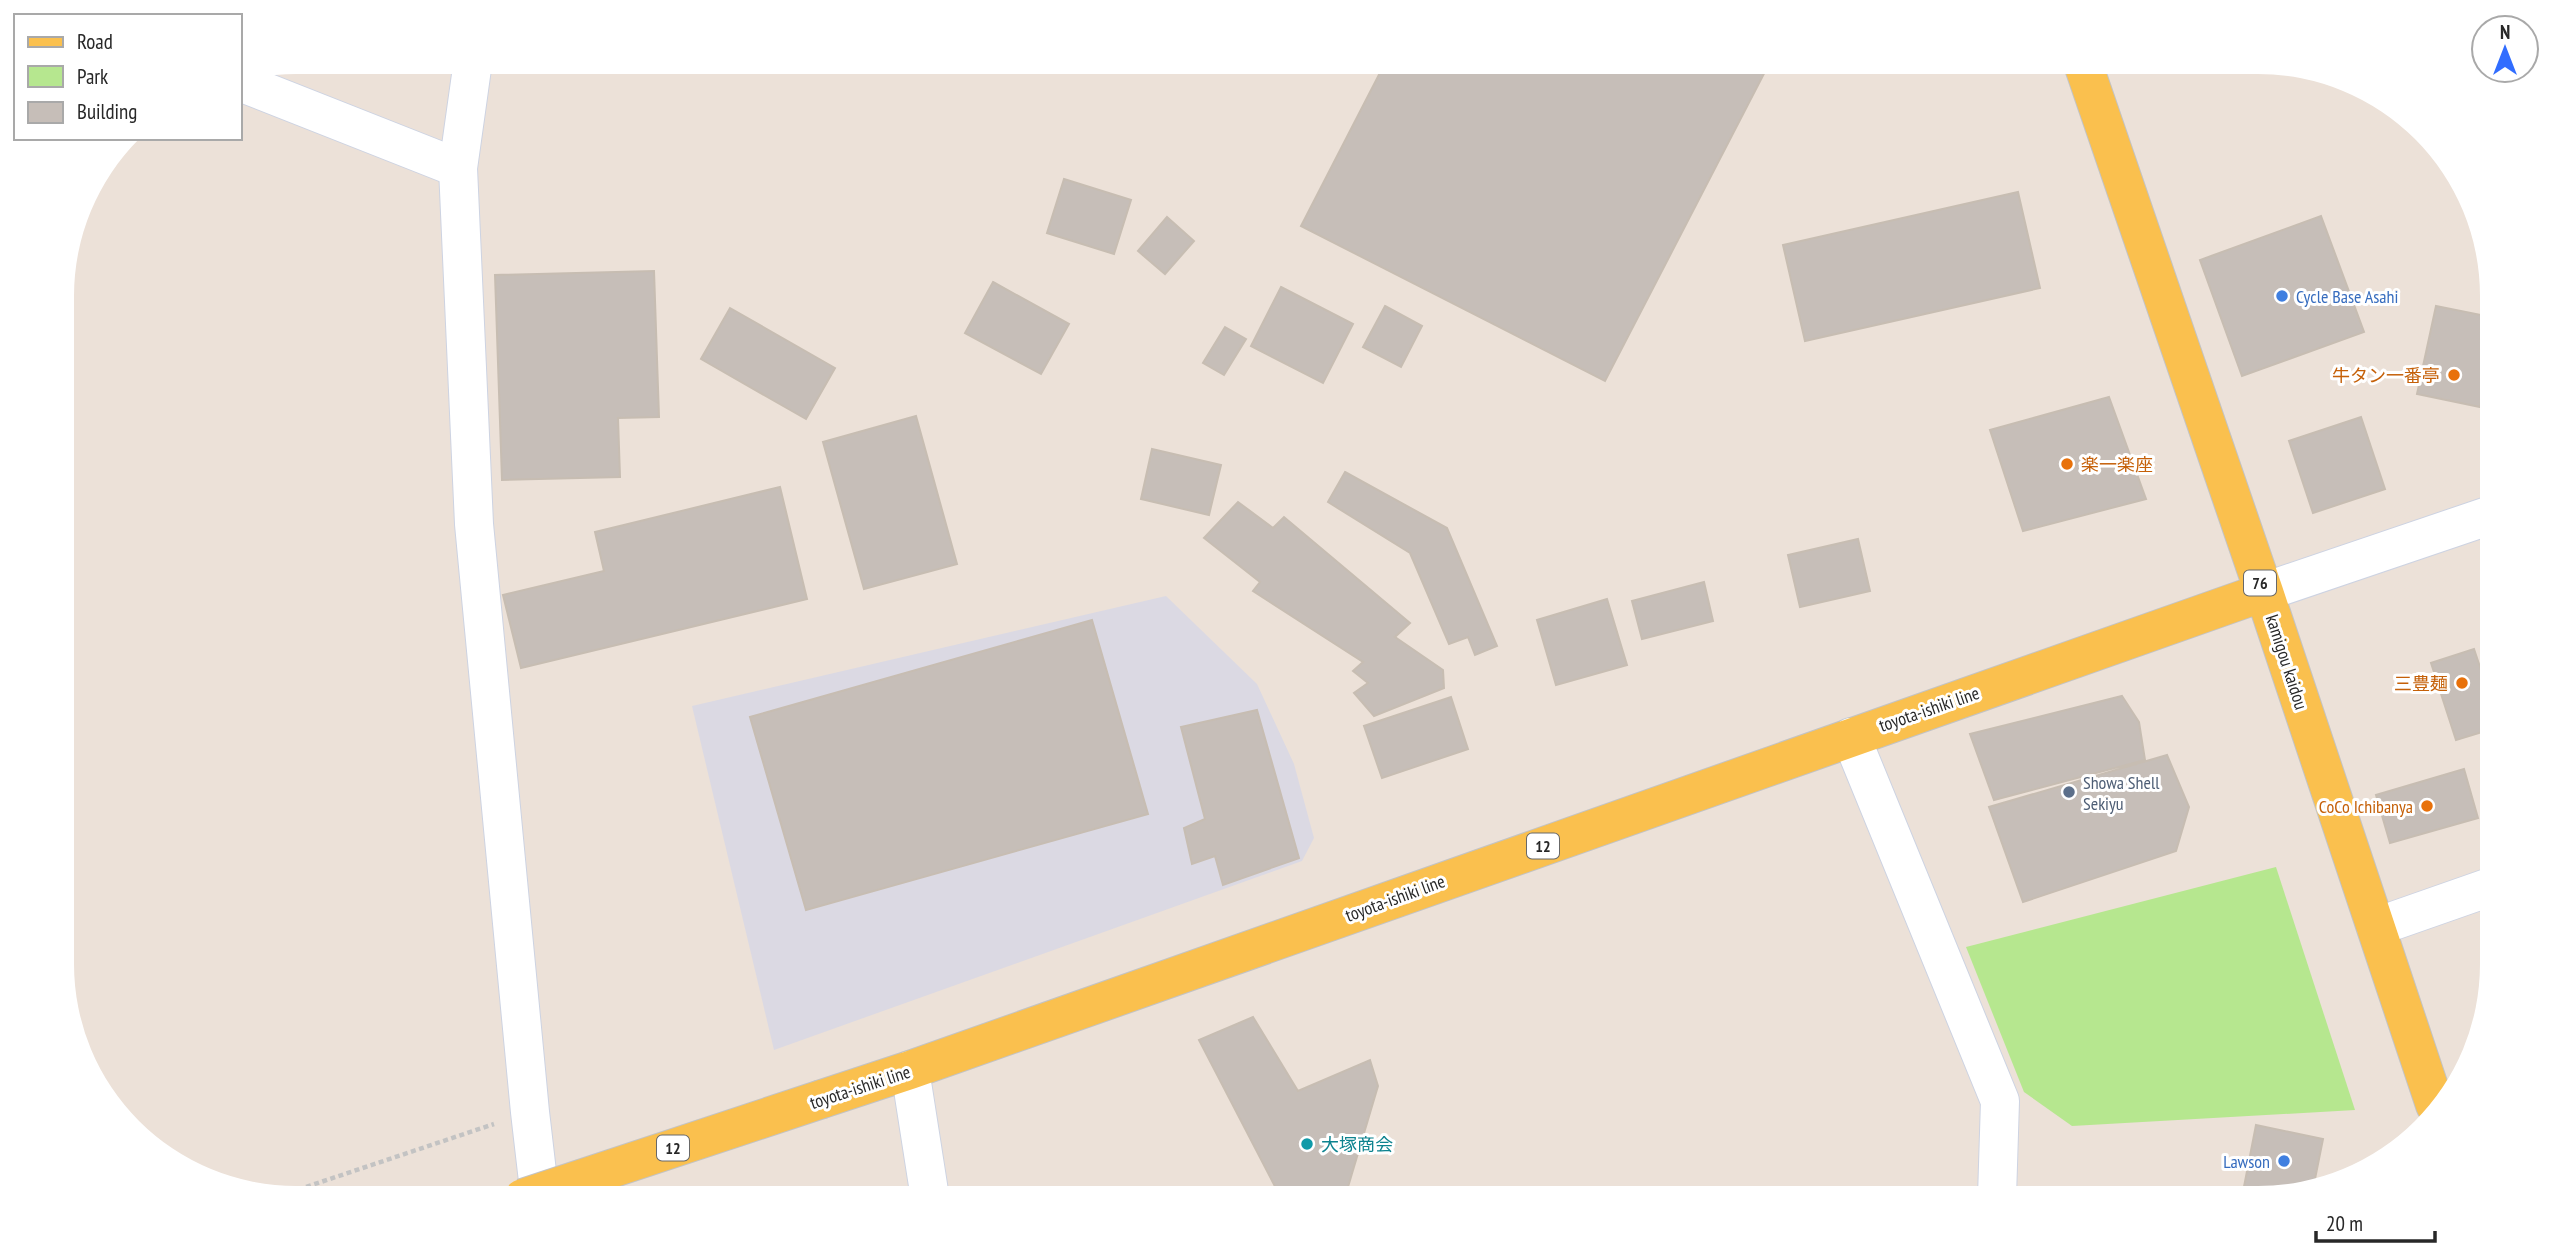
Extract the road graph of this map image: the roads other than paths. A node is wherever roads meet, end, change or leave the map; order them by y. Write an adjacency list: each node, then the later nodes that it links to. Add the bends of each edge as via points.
1 (471, 74): 4 (street)
2 (2086, 74): 6 (main road, kamigou kaidou / 76)
3 (242, 83): 4 (street)
4 (458, 168): 13 (street, via 474,524)
5 (2480, 519): 6 (street)
6 (2264, 592): 7 (main road, toyota-ishiki line / 12); 9 (main road, kamigou kaidou / 76)
7 (1851, 737): 10 (main road, toyota-ishiki line / 12); 12 (street, via 2000,1101)
8 (2480, 891): 9 (street)
9 (2376, 927): 11 (main road, kamigou kaidou / 76)
10 (910, 1070): 14 (main road, toyota-ishiki line / 12, bridge); 15 (street)
11 (2433, 1100)
12 (1997, 1185)
13 (539, 1186)
14 (560, 1186)
15 (928, 1186)

